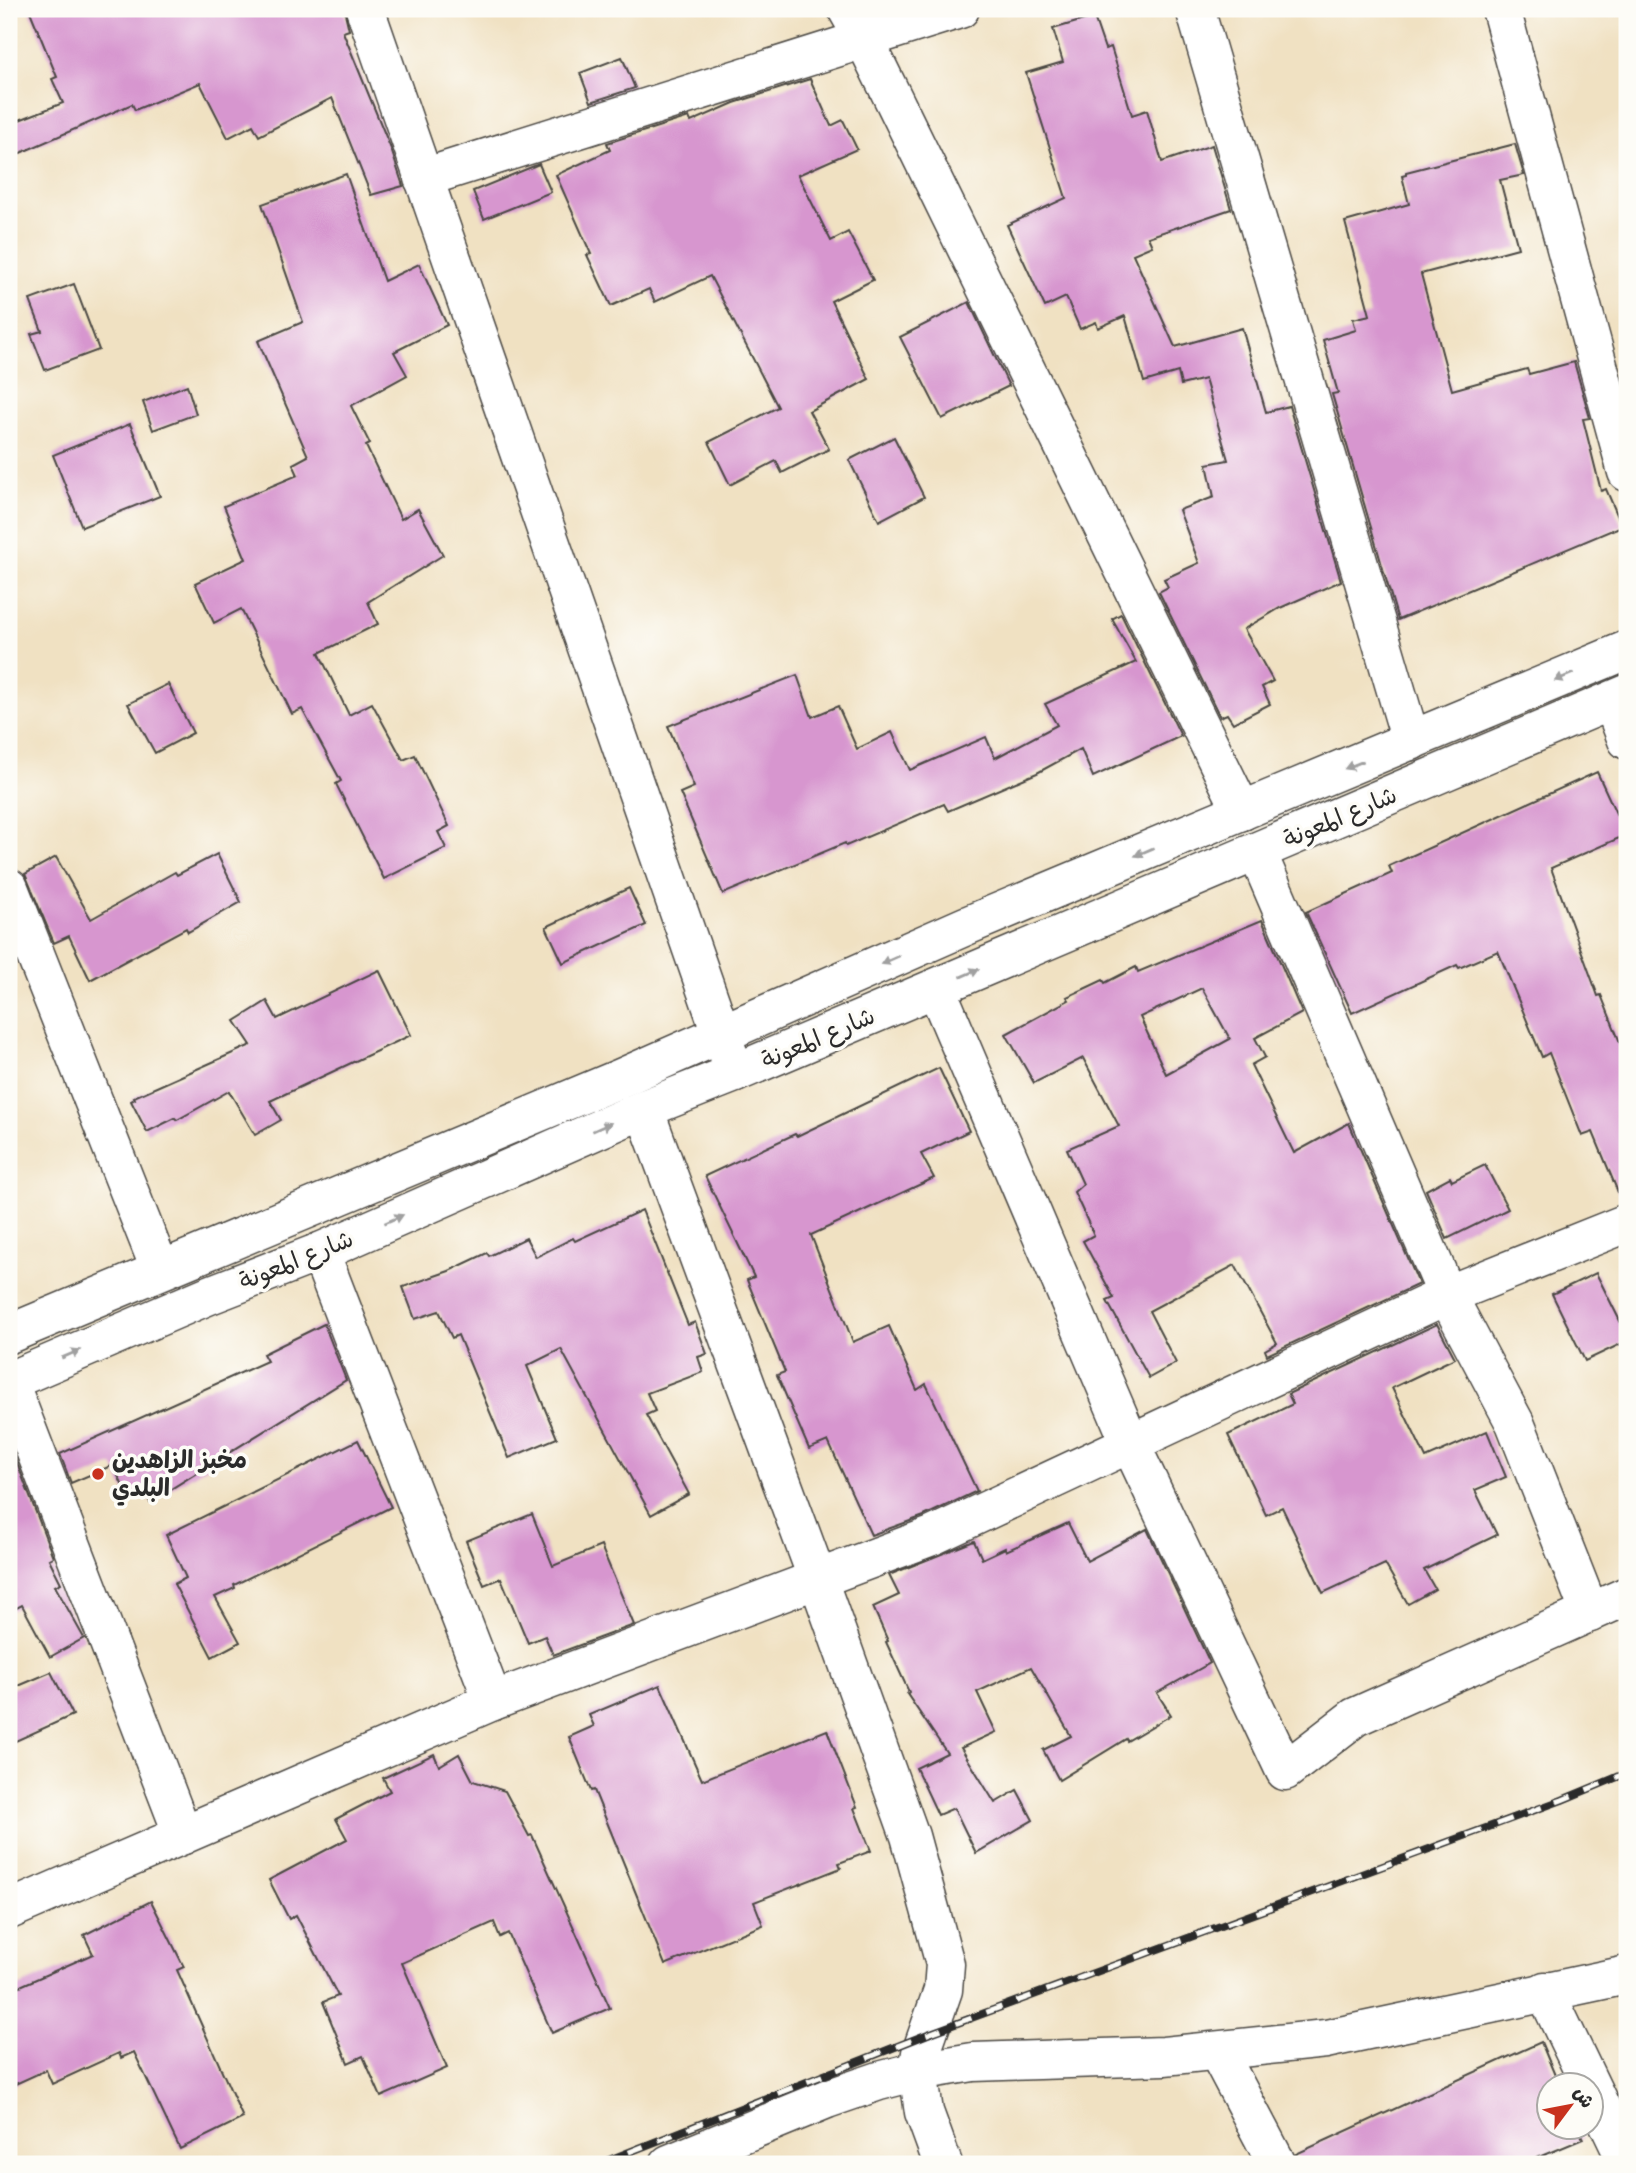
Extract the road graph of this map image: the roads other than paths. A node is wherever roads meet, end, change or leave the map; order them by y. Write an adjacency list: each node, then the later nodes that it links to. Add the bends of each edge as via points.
1 (365, 9): 6 (main road)
2 (960, 9): 5 (main road)
3 (1195, 9): 11 (main road)
4 (1501, 9): 7 (main road)
5 (855, 24): 6 (main road); 12 (main road)
6 (424, 178): 16 (main road)
7 (1627, 472)
8 (1627, 650): 11 (main road, شارع المعونة, one-way to 11)
9 (1619, 698): 10 (main road); 13 (main road, شارع المعونة)
10 (1627, 740)
11 (1411, 741): 12 (main road, شارع المعونة, one-way to 12)
12 (1242, 811): 16 (main road, شارع المعونة, one-way to 16)
13 (1258, 852): 15 (main road, شارع المعونة, one-way to 13); 22 (main road)
14 (9, 888): 21 (main road)
15 (936, 988): 17 (main road, شارع المعونة); 25 (main road)
16 (722, 1034): 17 (main road); 21 (main road, شارع المعونة)
17 (735, 1073): 18 (main road, شارع المعونة)
18 (644, 1109): 20 (main road, شارع المعونة, one-way to 18); 26 (main road)
19 (1627, 1223): 22 (main road)
20 (320, 1252): 24 (main road, شارع المعونة, one-way to 20); 29 (main road)
21 (160, 1269): 23 (main road, شارع المعونة)
22 (1447, 1295): 25 (main road); 28 (main road, via 1515,1423)
23 (9, 1334)
24 (9, 1381): 30 (main road)
25 (1130, 1445): 26 (main road, via 932,1536); 28 (main road, via 1285,1771 1356,1717)
26 (818, 1580): 29 (main road); 35 (main road, via 910,1836 945,1964 943,1990)
27 (1627, 1596): 28 (main road)
28 (1590, 1613)
29 (493, 1701): 30 (main road)
30 (183, 1835): 31 (main road)
31 (9, 1910)
32 (1627, 1975): 33 (main road)
33 (1545, 1991): 34 (main road, via 1326,2039); 36 (main road)
34 (1218, 2052): 35 (main road, via 973,2062); 39 (main road)
35 (918, 2071): 37 (main road, via 827,2099); 38 (main road, via 924,2112)
36 (1627, 2162)
37 (669, 2164)
38 (943, 2164)
39 (1277, 2164)

